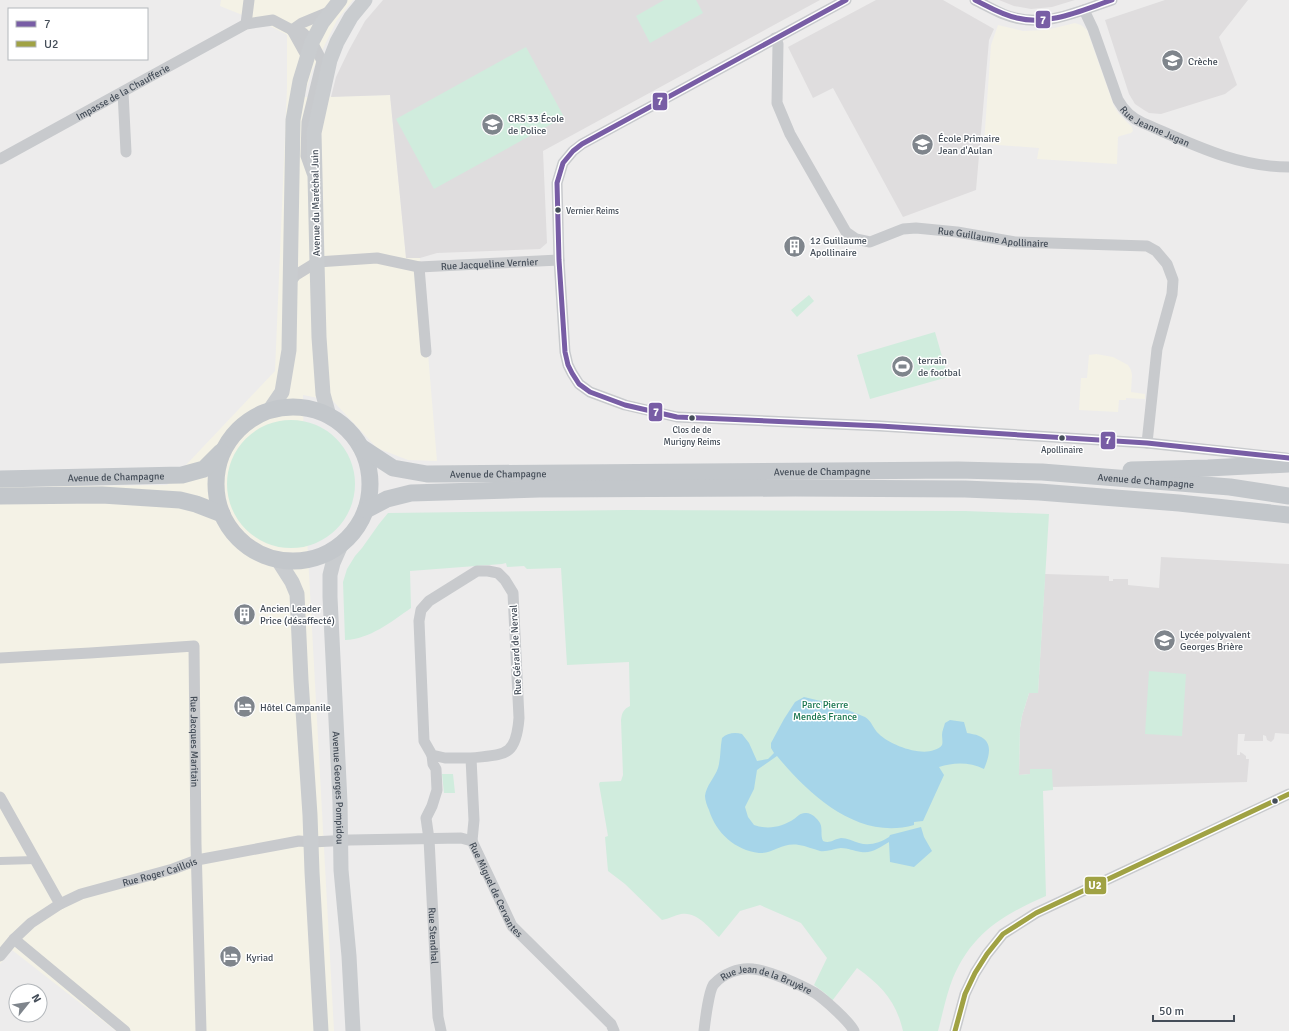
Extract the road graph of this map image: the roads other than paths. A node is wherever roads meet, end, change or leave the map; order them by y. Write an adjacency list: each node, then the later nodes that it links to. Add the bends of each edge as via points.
1 (249, 0): 8 (street)
2 (365, 0): 17 (main road, Avenue du Maréchal Juin, via 351,17 330,60 314,133)
3 (846, 0): 10 (street)
4 (975, 0): 7 (street, via 1004,14 1028,20 1055,19)
5 (1112, 0): 7 (street)
6 (336, 5): 9 (street); 11 (main road)
7 (1084, 10): 16 (street, Rue Jeanne Jugan, via 1118,100 1131,116 1229,158 1254,164)
8 (246, 24): 9 (street, via 273,20); 13 (street, Impasse de la Chaufferie)
9 (292, 30): 11 (street, via 304,33); 12 (street)
10 (775, 38): 18 (street, via 573,151 563,163 557,183); 25 (street, Rue Guillaume Apollinaire, via 778,44 777,103 783,118 846,232 856,239 870,242 902,229 916,228 1014,242 1147,246 1156,251 1167,264 1173,280 1172,294 1157,349)
11 (312, 42): 12 (main road); 17 (street, via 322,61 307,122 306,156)
12 (307, 57): 21 (main road, via 293,120)
13 (124, 92): 14 (street); 15 (street, Impasse de la Chaufferie)
14 (126, 152)
15 (0, 159)
16 (1289, 167)
17 (315, 181): 19 (main road, Avenue du Maréchal Juin)
18 (559, 260): 20 (street, Rue Jacqueline Vernier); 25 (street, via 568,365 579,384 590,392 625,405 677,417)
19 (316, 262): 20 (street, Rue Jacqueline Vernier, via 377,258); 21 (street, Rue Jacqueline Vernier); 24 (main road, Avenue du Maréchal Juin, via 323,394)
20 (419, 267): 22 (street)
21 (291, 281): 23 (main road, via 289,350 282,392)
22 (426, 352)
23 (269, 411): 24 (main road, via 289,407 309,409); 27 (main road, via 240,428)
24 (329, 416): 26 (main road, via 347,429)
25 (1147, 443): 28 (street)
26 (361, 448): 29 (main road, Avenue de Champagne, via 393,468 427,474 950,470); 34 (main road, via 368,468 370,489)
27 (224, 449): 30 (main road, Avenue de Champagne, via 204,469 182,476); 35 (main road, via 217,470 216,493)
28 (1288, 460): 29 (main road, via 1208,468 1090,469)
29 (1055, 474): 32 (main road, Avenue de Champagne, via 1230,487)
30 (0, 479)
31 (0, 496): 35 (main road, Avenue de Champagne, via 102,495 180,500)
32 (1289, 496)
33 (1179, 503): 34 (main road, Avenue de Champagne, via 966,489 539,490 411,493 387,499); 36 (main road, Avenue de Champagne); 37 (main road)
34 (366, 510): 38 (main road, via 356,530)
35 (222, 514): 39 (main road, via 235,536 254,552)
36 (1289, 515)
37 (1289, 522)
38 (341, 545): 39 (main road, via 322,556 300,562); 46 (main road, Avenue Georges Pompidou, via 330,575)
39 (278, 560): 48 (main road, via 297,594)
40 (0, 658): 50 (street, Rue Jacques Maritain, via 194,646)
41 (432, 755): 42 (street, Rue Gérard de Nerval); 42 (street, Rue Gérard de Nerval, via 424,741 419,621 421,610 429,601 477,571 488,570 498,573 513,593 518,731 515,744 505,754); 45 (street, Rue Stendhal, via 436,769 436,790 426,818)
42 (470, 758): 47 (street, via 474,820)
43 (1289, 794): 63 (street, via 1036,913 1003,934 975,973 965,995)
44 (0, 797): 49 (street)
45 (429, 839): 46 (street, Rue Miguel de Cervantes); 47 (street, Rue Miguel de Cervantes, via 461,838); 59 (street, Rue Stendhal, via 438,1017)
46 (340, 841): 48 (street, Rue Roger Caillois); 58 (main road, Avenue Georges Pompidou)
47 (472, 841): 60 (street, Rue Miguel de Cervantes, via 512,926 611,1024)
48 (312, 842): 50 (street, Rue Roger Caillois, via 299,841); 57 (main road)
49 (35, 860): 51 (street); 52 (street)
50 (197, 860): 52 (street, Rue Roger Caillois, via 81,894); 56 (street, Rue Jacques Maritain)
51 (0, 861)
52 (60, 904): 53 (street, Rue Roger Caillois, via 31,923)
53 (14, 939): 54 (street, Rue Roger Caillois); 55 (street)
54 (0, 956)
55 (125, 1031)
56 (201, 1031)
57 (321, 1031)
58 (353, 1031)
59 (441, 1031)
60 (614, 1031)
61 (704, 1031): 62 (street, Rue Jean de la Bruyère, via 713,985 732,971 752,968 774,974 815,993 844,1018)
62 (854, 1031)
63 (955, 1031)

